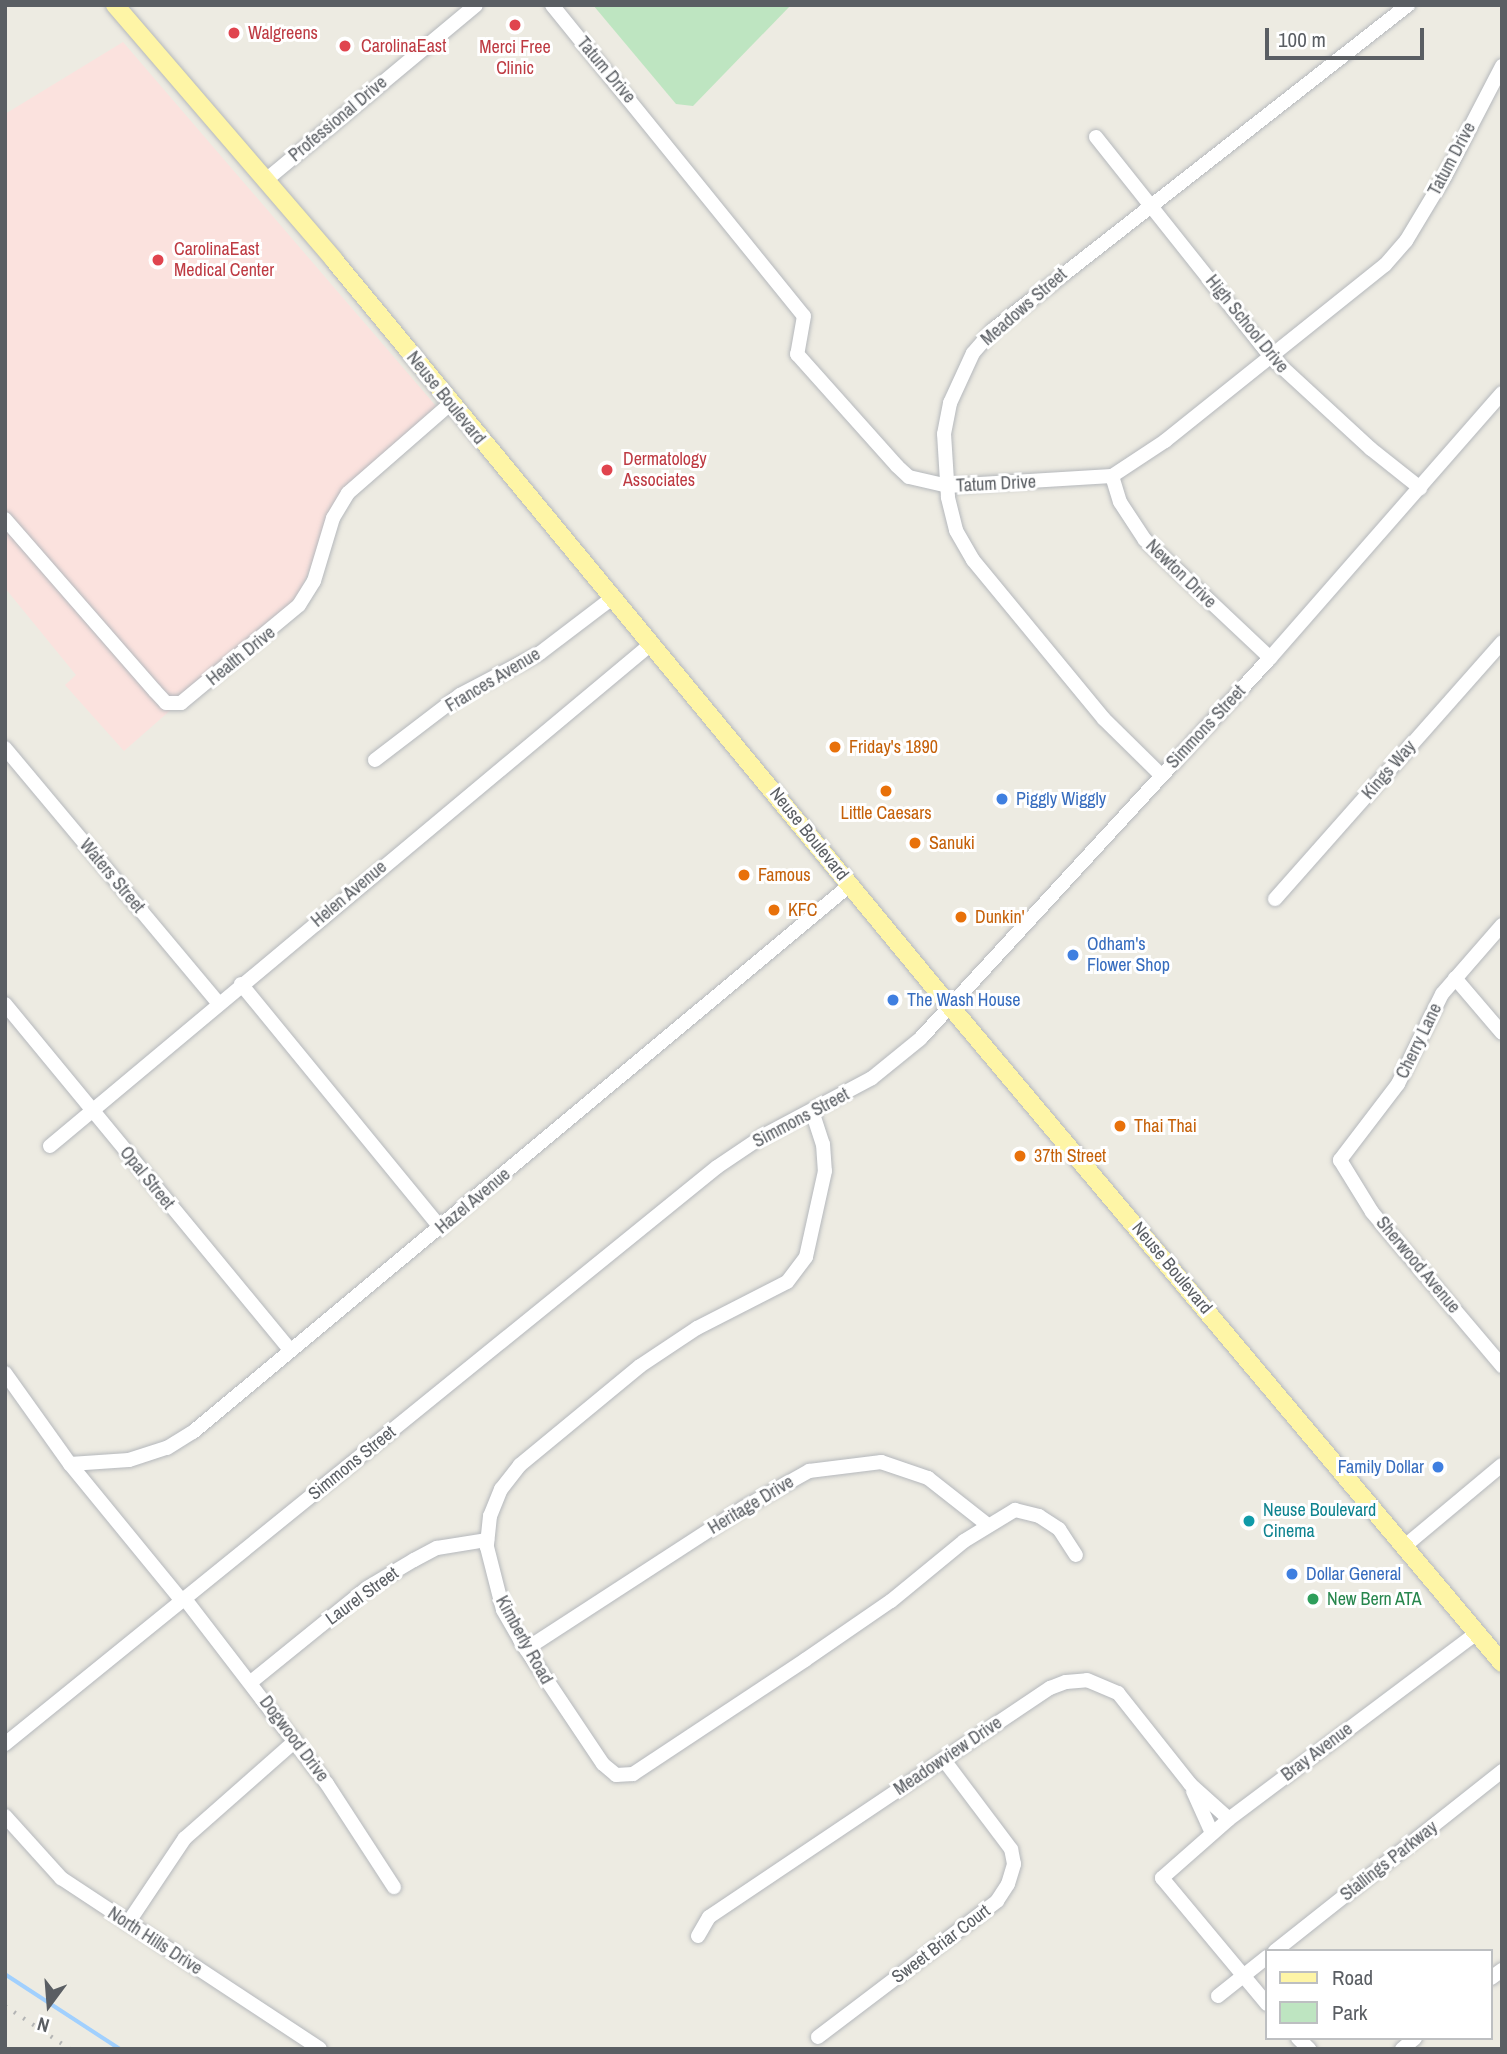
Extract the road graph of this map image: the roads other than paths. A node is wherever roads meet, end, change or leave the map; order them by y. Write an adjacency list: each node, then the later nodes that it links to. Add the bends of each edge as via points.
1 (476, 5): 7 (street, Professional Drive)
2 (552, 5): 13 (street, Tatum Drive, via 804,316 797,354 909,477)
3 (1408, 5): 8 (street, Meadows Street)
4 (124, 9): 7 (main road, Neuse Boulevard)
5 (1502, 66): 9 (street, Tatum Drive, via 1406,241 1385,265)
6 (1096, 137): 8 (street, High School Drive)
7 (266, 180): 11 (main road, Neuse Boulevard)
8 (1153, 208): 9 (street, High School Drive); 13 (street, Meadows Street, via 1021,306 973,353 948,414)
9 (1271, 357): 12 (street, Tatum Drive); 14 (street, High School Drive)
10 (1502, 393): 14 (street, Simmons Street)
11 (450, 404): 15 (street, Health Drive, via 348,493 333,518 314,581 299,605 181,703 166,703); 16 (main road, Neuse Boulevard)
12 (1112, 476): 13 (street, Tatum Drive); 19 (street, Newton Drive, via 1120,502 1145,540)
13 (947, 486): 22 (street, Meadows Street, via 956,530 973,560 1104,719)
14 (1420, 488): 19 (street, Simmons Street)
15 (5, 519)
16 (611, 599): 18 (main road, Neuse Boulevard); 21 (street, Frances Avenue, via 540,653 460,695)
17 (1502, 642): 24 (street, Kings Way)
18 (651, 644): 23 (main road, Neuse Boulevard); 27 (street, Helen Avenue)
19 (1270, 658): 22 (street, Simmons Street)
20 (5, 748): 29 (street, Waters Street)
21 (375, 760)
22 (1161, 775): 30 (street, Simmons Street)
23 (850, 885): 30 (main road, Neuse Boulevard); 36 (street, Hazel Avenue)
24 (1275, 899)
25 (1502, 925): 26 (street, Cherry Lane)
26 (1455, 978): 31 (street); 35 (street, Cherry Lane, via 1429,1018 1398,1084)
27 (241, 984): 29 (street, Helen Avenue); 36 (street)
28 (5, 1004): 32 (street, Opal Street)
29 (219, 1004): 32 (street, Helen Avenue)
30 (952, 1008): 33 (street, Simmons Street, via 890,1065); 44 (main road, Neuse Boulevard)
31 (1502, 1033)
32 (92, 1110): 34 (street, Helen Avenue); 37 (street, Opal Street)
33 (812, 1111): 43 (street, Kimberly Road, via 823,1144 825,1171 806,1257 787,1282 667,1346 520,1465 501,1489); 46 (street, Simmons Street, via 717,1167)
34 (50, 1146)
35 (1340, 1160): 38 (street, Sherwood Avenue, via 1372,1212)
36 (441, 1228): 37 (street, Hazel Avenue)
37 (290, 1350): 40 (street, Hazel Avenue, via 193,1432 167,1448 129,1460)
38 (1502, 1366)
39 (5, 1373): 40 (street)
40 (70, 1464): 46 (street)
41 (1502, 1465): 44 (street)
42 (988, 1525): 45 (street, via 1015,1510 1039,1517 1059,1529); 48 (street, Heritage Drive, via 928,1478 881,1462 809,1471 743,1508); 48 (street, Kimberly Road, via 891,1601 633,1774 616,1775 603,1764)
43 (487, 1540): 48 (street, Kimberly Road, via 492,1578 503,1610); 50 (street, Laurel Street, via 437,1548 414,1560 368,1588)
44 (1405, 1546): 47 (main road, Neuse Boulevard)
45 (1076, 1555)
46 (183, 1600): 50 (street, Dogwood Drive); 52 (street, Simmons Street)
47 (1477, 1633): 49 (main road, Neuse Boulevard); 57 (street, Bray Avenue)
48 (526, 1649)
49 (1502, 1663)
50 (251, 1682): 51 (street, Dogwood Drive)
51 (295, 1741): 59 (street, Dogwood Drive); 60 (street, via 185,1838)
52 (5, 1744)
53 (944, 1760): 55 (street, Meadowview Drive, via 1049,1688 1087,1680 1118,1693); 61 (street, Meadowview Drive, via 709,1917); 67 (street, Sweet Briar Court, via 1011,1849 1014,1864 1008,1885 997,1902)
54 (1502, 1771): 62 (street, Stallings Parkway)
55 (1190, 1784): 57 (street, Meadowview Drive); 58 (street, Meadowview Drive)
56 (5, 1816): 60 (street, North Hills Drive, via 50,1870)
57 (1229, 1819): 58 (street, Bray Avenue)
58 (1212, 1833): 64 (street, Bray Avenue, via 1162,1878)
59 (394, 1887)
60 (128, 1923): 68 (street, North Hills Drive)
61 (698, 1936)
62 (1278, 1949)
63 (1266, 1958): 64 (street)
64 (1244, 1976): 65 (street); 66 (street)
65 (1218, 1996)
66 (1266, 2003)
67 (818, 2037)
68 (320, 2049)

